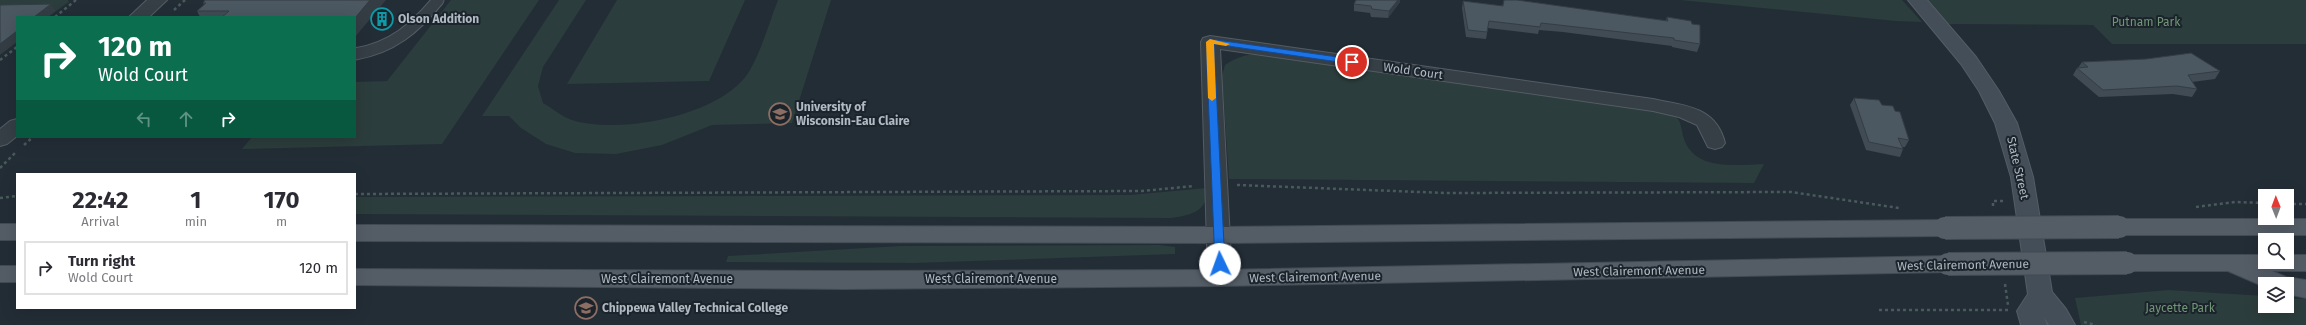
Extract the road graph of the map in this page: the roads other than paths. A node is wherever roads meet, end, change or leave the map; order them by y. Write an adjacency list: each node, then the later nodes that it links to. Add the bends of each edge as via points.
1 (158, 0): 4 (street)
2 (438, 0): 5 (lane, via 422,20 404,36 378,49)
3 (1917, 0): 23 (main road, State Street, via 1969,61 2006,123 2022,177)
4 (139, 16)
5 (356, 54)
6 (16, 126): 7 (street)
7 (0, 140)
8 (1715, 143): 13 (street, Wold Court, via 1711,129 1704,121 1685,112 1653,105 1210,42)
9 (2306, 227): 13 (main road, bridge)
10 (0, 232): 11 (main road)
11 (16, 232)
12 (356, 233): 13 (main road)
13 (1218, 235): 20 (street, Wold Court)
14 (2227, 262): 15 (main road, West Clairemont Avenue); 19 (main road); 20 (main road, West Clairemont Avenue, bridge, via 1948,264)
15 (2306, 263)
16 (0, 274): 17 (main road)
17 (16, 274)
18 (356, 277): 20 (main road, West Clairemont Avenue, via 836,280)
19 (2263, 277)
20 (1220, 278)
21 (2294, 286): 22 (main road)
22 (2306, 289)
23 (2040, 294): 24 (main road, via 2057,315); 25 (main road, via 2030,311)
24 (2070, 322)
25 (2034, 325)

